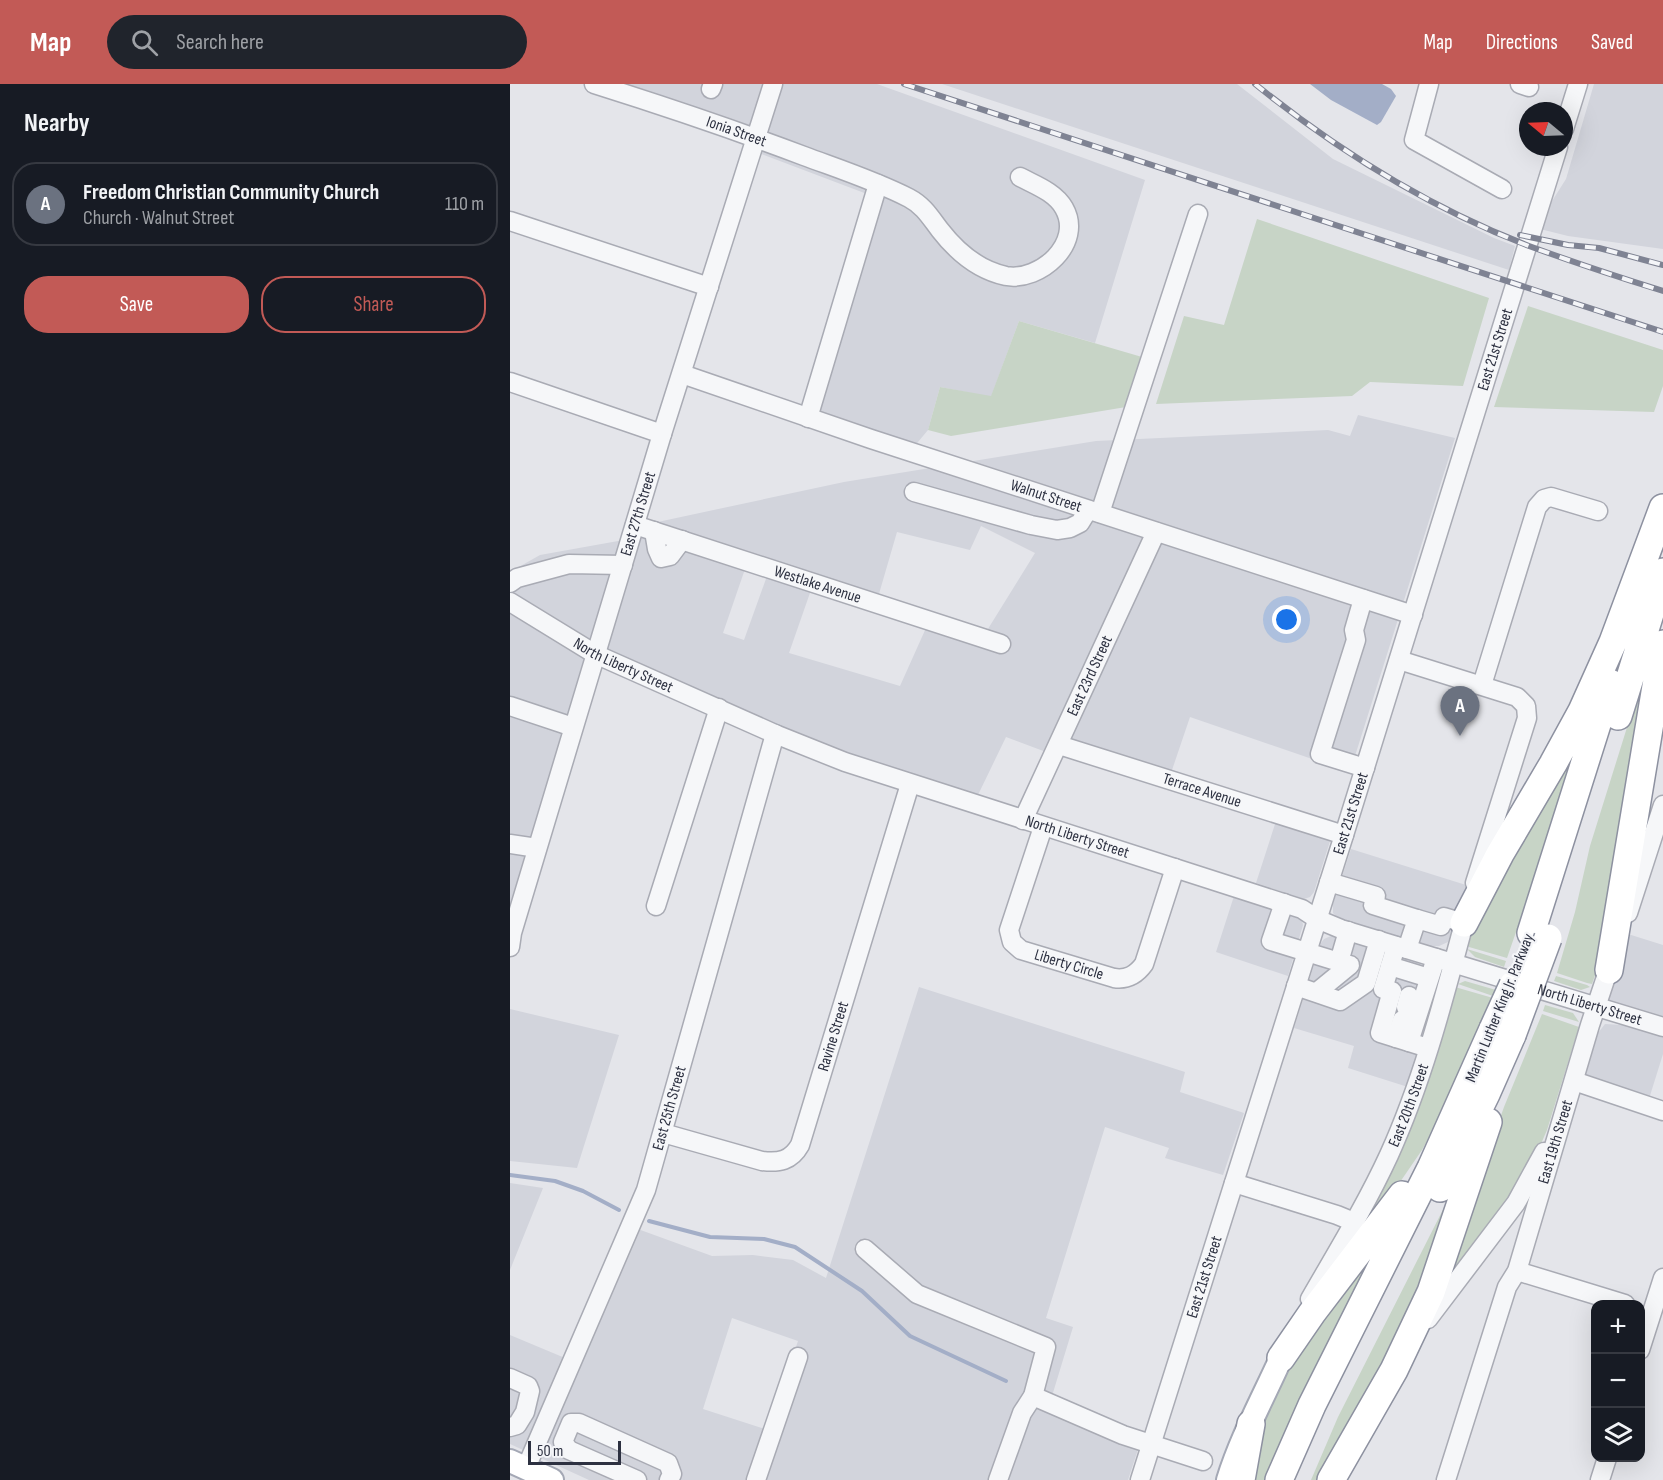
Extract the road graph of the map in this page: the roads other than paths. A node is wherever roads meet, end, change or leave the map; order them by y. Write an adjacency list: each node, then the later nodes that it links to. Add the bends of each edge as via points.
1 (594, 84): 6 (street, Ionia Street)
2 (773, 84): 6 (street, East 27th Street)
3 (1429, 84): 10 (street, via 1414,140)
4 (1578, 84): 5 (street)
5 (1572, 102)
6 (756, 138): 9 (street, Ionia Street); 13 (street, East 27th Street)
7 (1555, 156): 29 (street, East 21st Street)
8 (1020, 177): 9 (street, Ionia Street, via 1053,196 1064,208 1069,235 1062,249 1037,271 1008,276 984,269 965,256 922,206)
9 (878, 184): 16 (street)
10 (1502, 189)
11 (1198, 214): 20 (street)
12 (510, 221): 13 (street)
13 (709, 287): 14 (street, East 27th Street)
14 (682, 374): 16 (street, Walnut Street); 17 (street, East 27th Street)
15 (510, 382): 17 (street)
16 (808, 418): 20 (street, Walnut Street)
17 (662, 434): 22 (street, East 27th Street)
18 (914, 492): 20 (street, via 1057,530 1070,528)
19 (1663, 510): 56 (highway, via 1582,711); 57 (highway, Martin Luther King Jr. Parkway)
20 (1094, 512): 23 (street, Walnut Street)
21 (1598, 512): 34 (street, via 1551,497 1537,507)
22 (635, 525): 24 (street, East 27th Street); 30 (street, Westlake Avenue)
23 (1156, 532): 27 (street, Walnut Street); 39 (street, East 23rd Street)
24 (623, 564): 26 (street, via 569,564); 32 (street, East 27th Street)
25 (1663, 572): 57 (highway, Martin Luther King Jr. Parkway)
26 (510, 583)
27 (1363, 599): 29 (street, Walnut Street); 40 (street, via 1354,630 1356,640 1320,753)
28 (510, 602): 32 (street, North Liberty Street)
29 (1413, 615): 33 (street, East 21st Street)
30 (1001, 644)
31 (1663, 644): 64 (highway)
32 (595, 654): 36 (street, North Liberty Street); 37 (street, East 27th Street)
33 (1399, 660): 34 (street); 40 (street, East 21st Street)
34 (1482, 685): 56 (street, East 20th Street, via 1517,697 1526,706 1527,718)
35 (510, 706): 37 (street)
36 (719, 708): 38 (street, North Liberty Street); 53 (street)
37 (573, 728): 47 (street, East 27th Street)
38 (775, 734): 41 (street, North Liberty Street); 78 (street, East 25th Street)
39 (1059, 745): 43 (street, East 23rd Street); 45 (street, Terrace Avenue)
40 (1365, 768): 45 (street, East 21st Street)
41 (910, 784): 43 (street, North Liberty Street); 78 (street, Ravine Street, via 795,1154 775,1163 762,1161)
42 (1663, 804): 64 (street, East 19th Street)
43 (1023, 820): 44 (street, North Liberty Street)
44 (1043, 826): 48 (street, North Liberty Street); 48 (street, Liberty Circle, via 1009,930 1012,942 1021,950 1114,978 1134,976 1144,964)
45 (1344, 835): 49 (street, East 21st Street)
46 (510, 844): 47 (street)
47 (537, 848): 50 (street, East 27th Street)
48 (1175, 868): 51 (street, North Liberty Street)
49 (1329, 882): 52 (street, via 1376,896); 54 (street, East 21st Street)
50 (516, 898): 59 (street, East 27th Street)
51 (1284, 903): 54 (street, North Liberty Street); 60 (street, via 1271,941)
52 (1373, 905): 55 (street); 58 (street)
53 (656, 906)
54 (1317, 919): 58 (street, North Liberty Street); 60 (street, East 21st Street)
55 (1417, 919): 56 (street, via 1441,926 1443,917); 58 (street)
56 (1464, 922): 62 (street, East 20th Street)
57 (1539, 935): 73 (highway, Martin Luther King Jr. Parkway, bridge)
58 (1379, 940): 61 (street, North Liberty Street); 63 (street); 65 (street); 66 (street)
59 (510, 947)
60 (1307, 952): 66 (street); 68 (street, East 21st Street)
61 (1436, 958): 62 (street, North Liberty Street); 67 (street)
62 (1454, 964): 70 (street, East 20th Street); 71 (street, North Liberty Street)
63 (1390, 966): 67 (street); 69 (street, via 1383,989)
64 (1609, 970): 71 (street, East 19th Street)
65 (1369, 972): 66 (street); 66 (street, via 1366,983)
66 (1346, 976): 68 (street, via 1340,1001)
67 (1430, 978): 69 (street)
68 (1296, 986): 80 (street, East 21st Street)
69 (1406, 1003): 70 (street); 74 (street); 74 (street); 74 (street, via 1380,1033)
70 (1441, 1006): 75 (street, East 20th Street)
71 (1596, 1006): 72 (street, North Liberty Street); 76 (street, East 19th Street)
72 (1663, 1028)
73 (1503, 1032): 79 (highway, Martin Luther King Jr. Parkway); 90 (highway, via 1483,1141 1431,1292); 107 (highway, Martin Luther King Jr. Parkway, via 1467,1135 1325,1416)
74 (1403, 1040): 75 (street)
75 (1428, 1048): 81 (street, East 20th Street, via 1394,1143)
76 (1574, 1081): 77 (street); 83 (street, East 19th Street); 90 (street, via 1523,1191)
77 (1663, 1111)
78 (663, 1133): 99 (street, East 25th Street, via 646,1190)
79 (1431, 1168): 89 (highway, via 1413,1180); 106 (highway, Martin Luther King Jr. Parkway, via 1326,1376)
80 (1234, 1183): 81 (street); 95 (street, East 21st Street)
81 (1354, 1222): 89 (street, East 20th Street)
82 (865, 1249): 92 (street, via 917,1294 1046,1347)
83 (1517, 1271): 85 (street); 110 (street, East 19th Street, via 1507,1287)
84 (1663, 1278): 86 (street)
85 (1609, 1300)
86 (1652, 1313): 87 (street)
87 (1645, 1337)
88 (798, 1357): 101 (street)
89 (1281, 1358): 93 (main road, East 20th Street)
90 (1394, 1370): 108 (highway); 109 (main road)
91 (510, 1378): 94 (street, via 528,1386 530,1391 518,1425)
92 (1033, 1396): 95 (street); 102 (street, via 1022,1413)
93 (1251, 1424): 104 (main road, East 20th Street); 105 (highway)
94 (510, 1427)
95 (1151, 1445): 96 (street); 103 (street, East 21st Street)
96 (1203, 1461)
97 (1606, 1462): 111 (street)
98 (669, 1472): 100 (street, via 579,1423 571,1423 563,1442 569,1450)
99 (533, 1473)
100 (637, 1480)
101 (756, 1480)
102 (998, 1480)
103 (1140, 1480)
104 (1228, 1480)
105 (1241, 1480)
106 (1279, 1480)
107 (1298, 1480)
108 (1331, 1480)
109 (1346, 1480)
110 (1446, 1480)
111 (1600, 1480)

